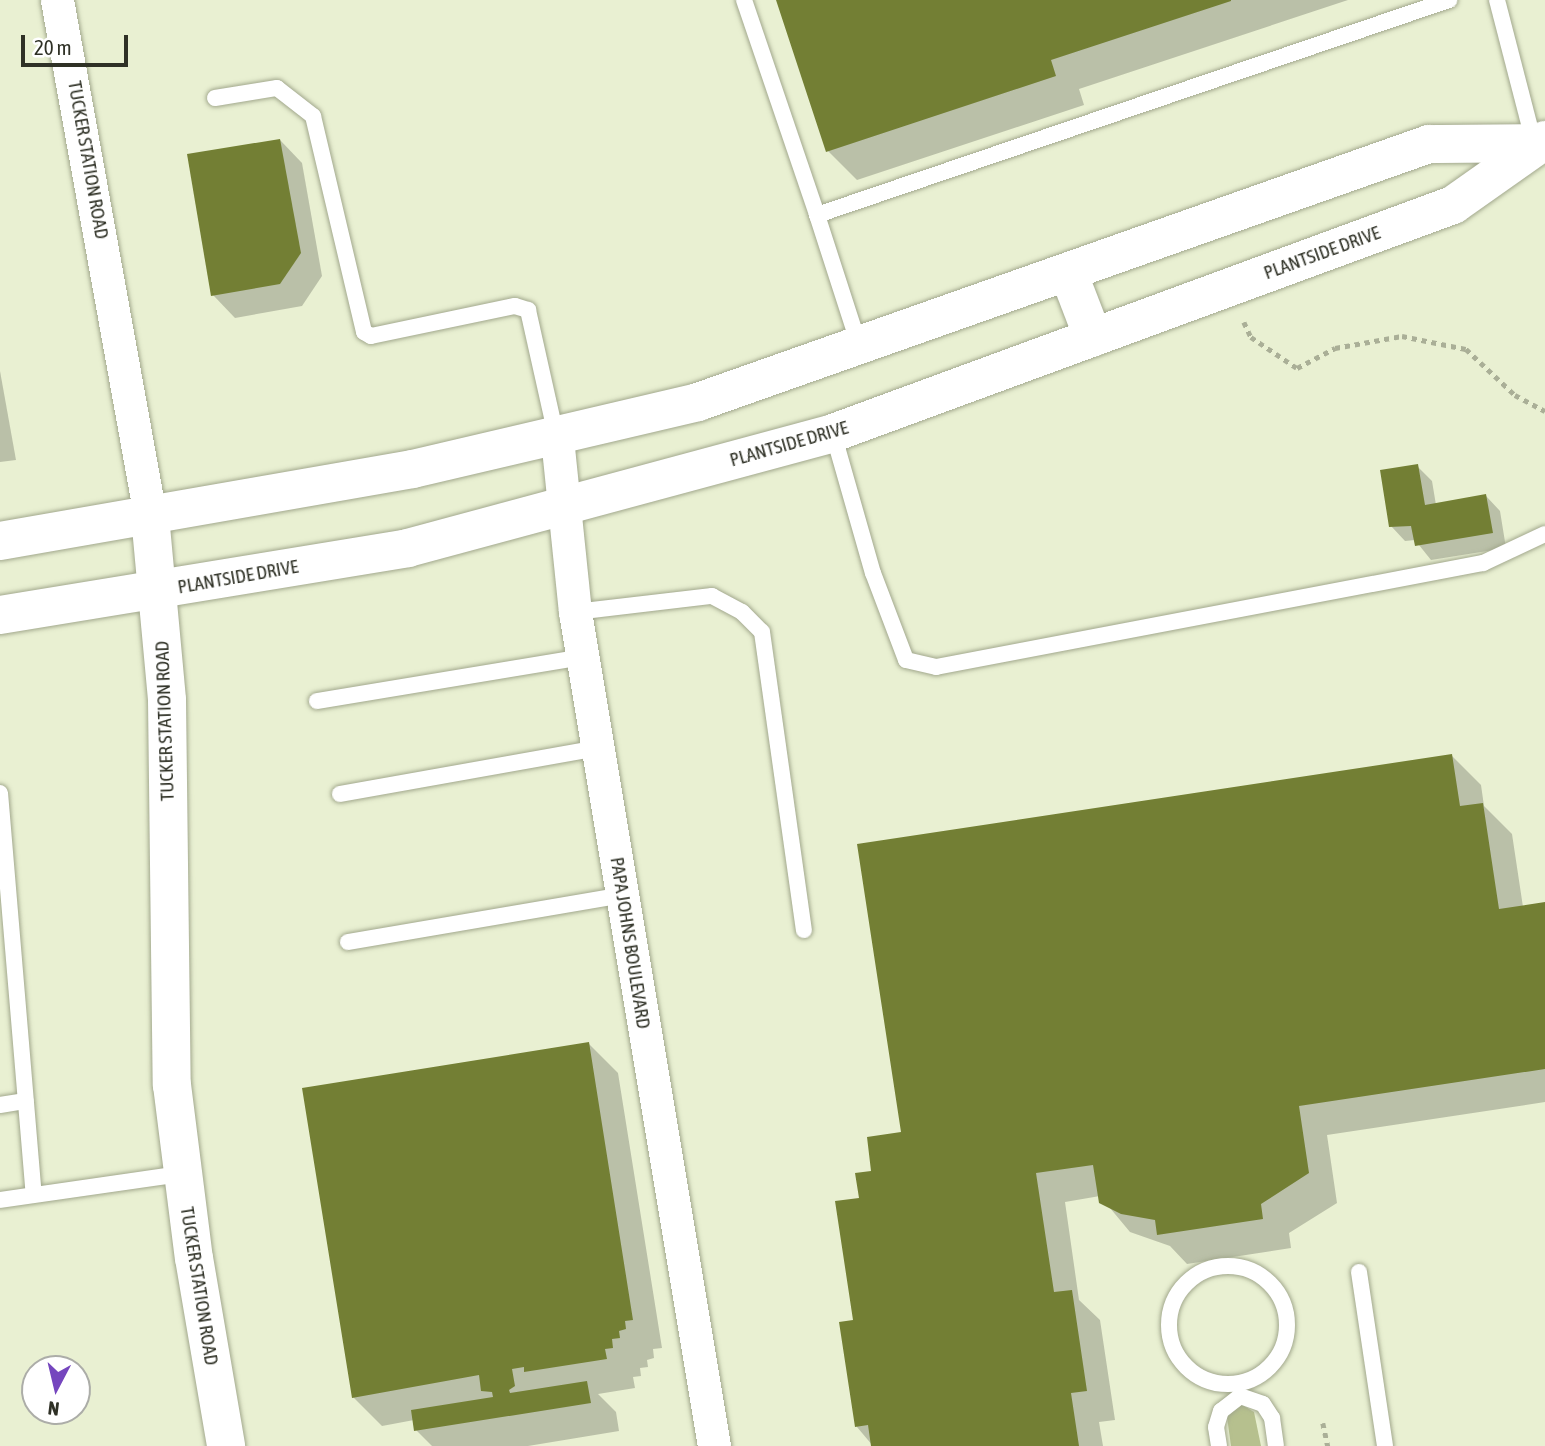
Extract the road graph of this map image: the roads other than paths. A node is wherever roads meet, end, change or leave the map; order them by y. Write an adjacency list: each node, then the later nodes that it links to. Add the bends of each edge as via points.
1 (57, 0): 14 (street, TUCKER STATION ROAD)
2 (744, 0): 7 (lane)
3 (1449, 0): 7 (lane)
4 (1497, 0): 6 (lane)
5 (215, 98): 12 (lane, via 277,88 313,116 363,332 371,336 515,306 528,310 551,394)
6 (1539, 141): 8 (street, via 1429,144); 9 (street, PLANTSIDE DRIVE, via 1453,205)
7 (817, 215): 10 (lane)
8 (1068, 272): 9 (street); 10 (street)
9 (1093, 337): 11 (street, PLANTSIDE DRIVE)
10 (860, 347): 12 (street, via 698,402)
11 (833, 433): 13 (street, PLANTSIDE DRIVE); 15 (lane, via 873,573 905,660 936,667 1483,564)
12 (557, 438): 13 (street, PAPA JOHNS BOULEVARD); 14 (street, via 413,470)
13 (564, 508): 17 (street, PLANTSIDE DRIVE, via 408,548); 18 (street, PAPA JOHNS BOULEVARD)
14 (150, 516): 16 (street); 17 (street, TUCKER STATION ROAD)
15 (1545, 534)
16 (0, 541)
17 (158, 591): 19 (street, PLANTSIDE DRIVE); 30 (street, TUCKER STATION ROAD, via 167,700 172,1085)
18 (575, 612): 20 (street, PAPA JOHNS BOULEVARD); 26 (lane, via 712,596 742,612 762,632)
19 (0, 615)
20 (583, 657): 21 (lane); 22 (street, PAPA JOHNS BOULEVARD)
21 (317, 701)
22 (598, 748): 24 (lane); 25 (street, PAPA JOHNS BOULEVARD)
23 (0, 793): 28 (lane)
24 (340, 794)
25 (622, 895): 27 (lane); 36 (street, PAPA JOHNS BOULEVARD)
26 (804, 930)
27 (348, 942)
28 (26, 1101): 29 (lane); 31 (lane)
29 (0, 1105)
30 (181, 1174): 31 (lane); 35 (street, TUCKER STATION ROAD)
31 (34, 1195): 32 (lane)
32 (0, 1200)
33 (1359, 1272): 39 (lane)
34 (1238, 1390): 34 (lane, via 1269,1369 1287,1338 1287,1320 1272,1285 1237,1266 1217,1267 1182,1288 1168,1325 1172,1345 1198,1376); 37 (lane, via 1221,1411 1216,1427); 38 (lane, via 1264,1404 1272,1418)
35 (226, 1446)
36 (714, 1446)
37 (1219, 1446)
38 (1276, 1446)
39 (1385, 1446)

